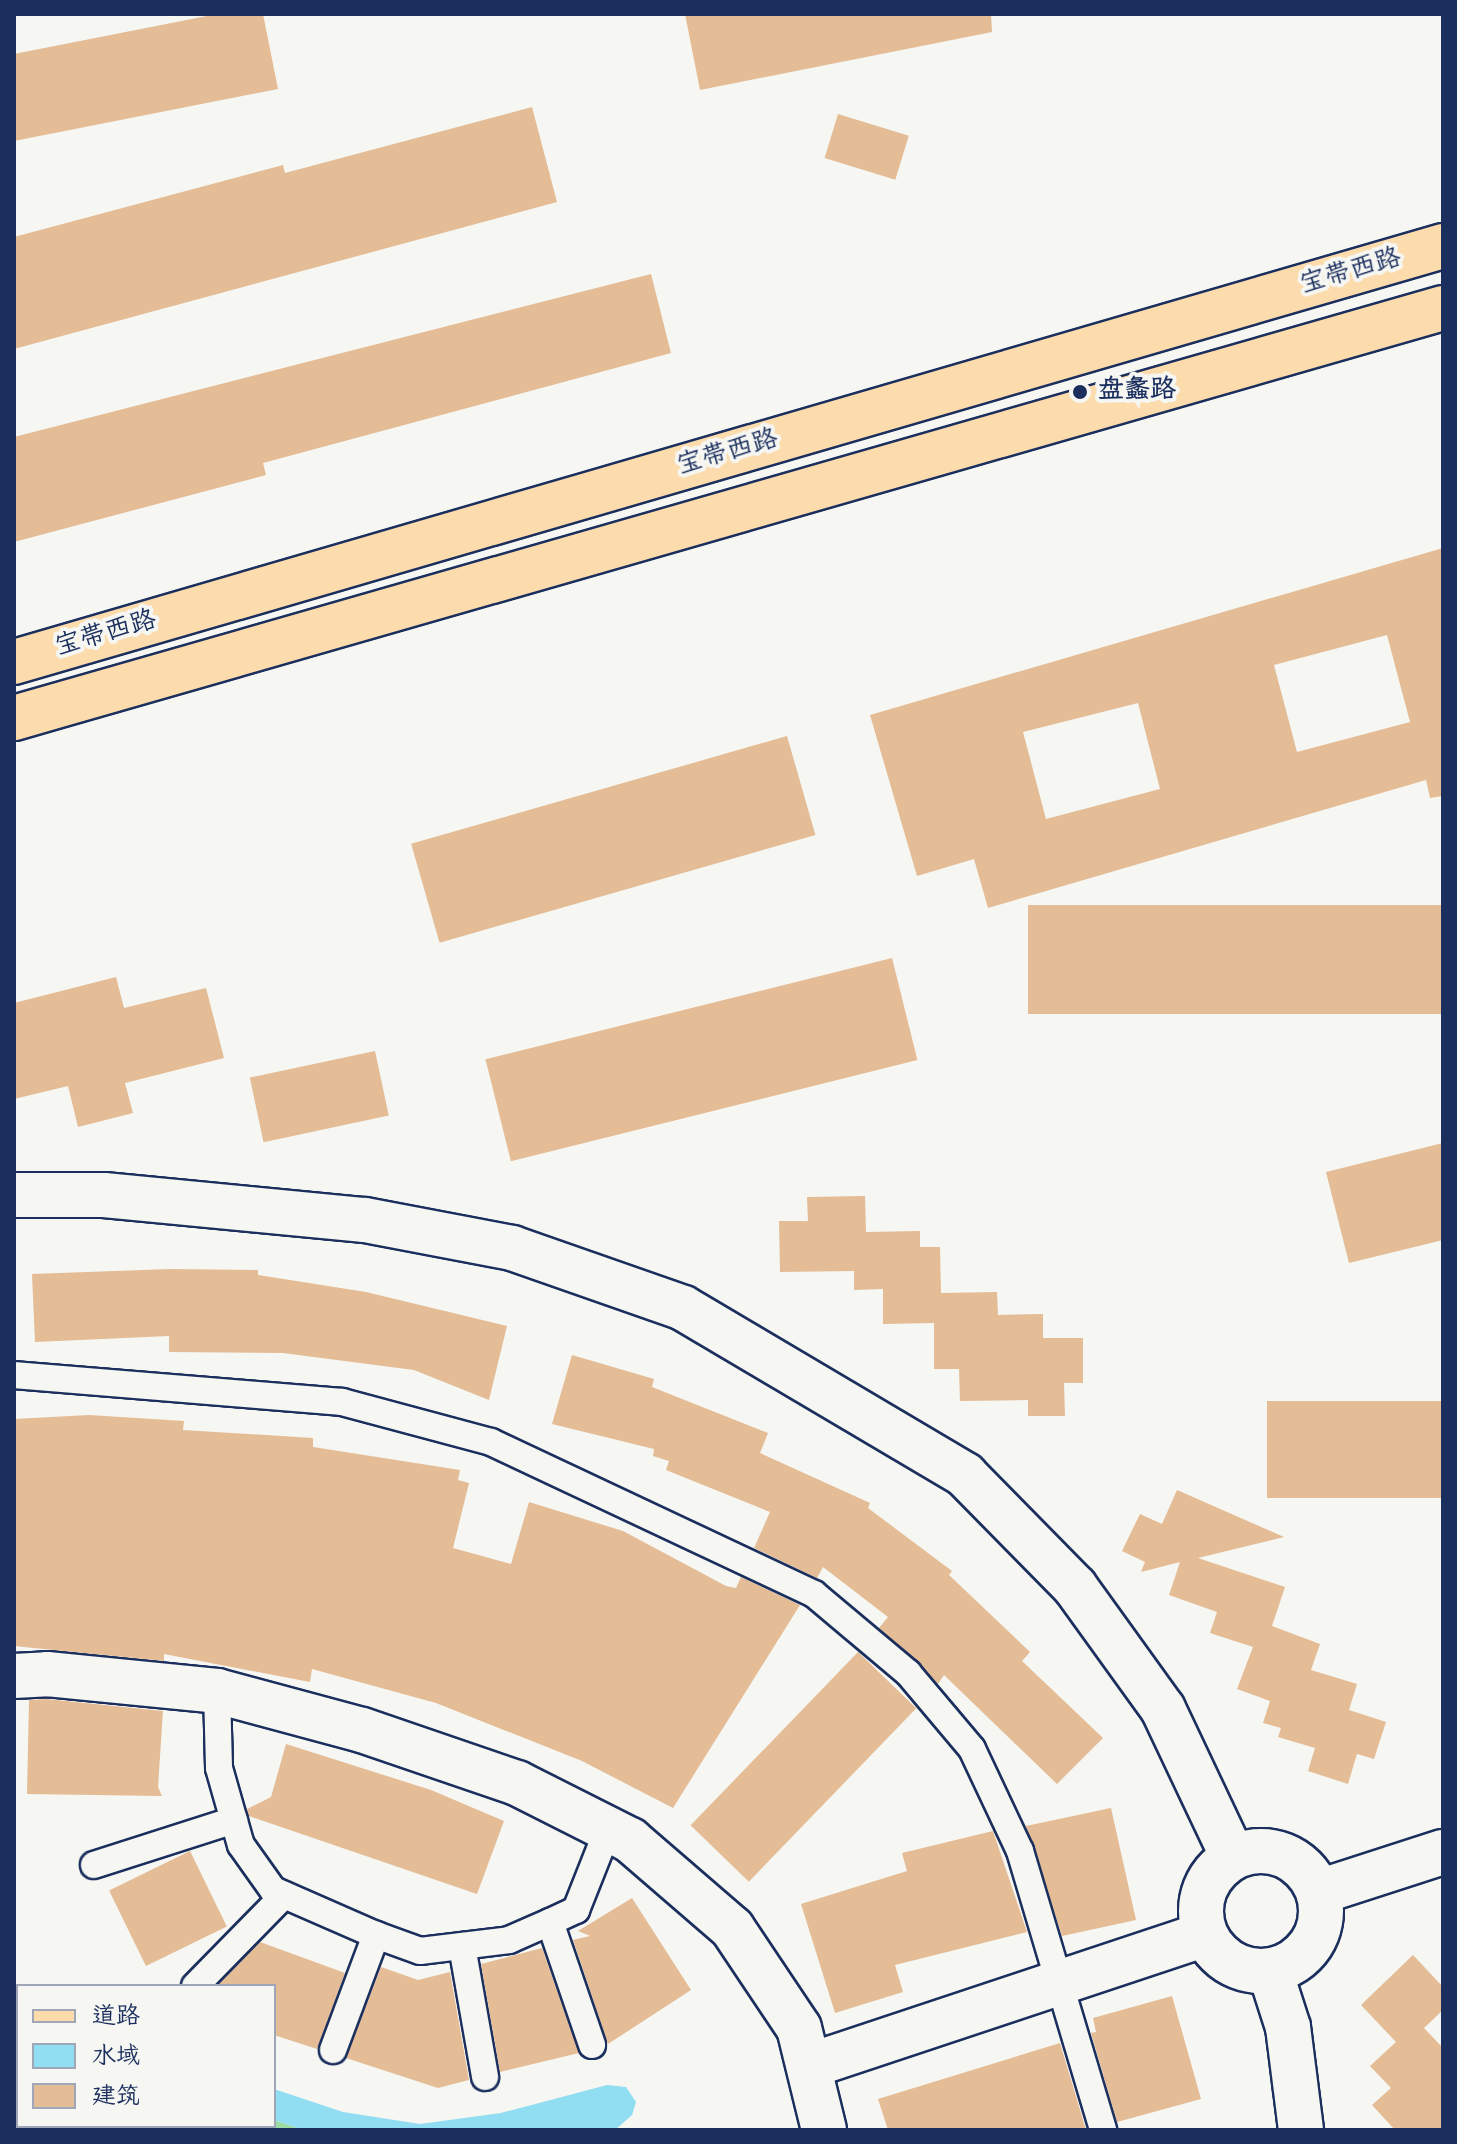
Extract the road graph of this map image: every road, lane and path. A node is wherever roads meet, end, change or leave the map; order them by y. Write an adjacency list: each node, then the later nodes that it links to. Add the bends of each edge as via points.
1 (1443, 246): 3 (main road, 宝带西路)
2 (1443, 308): 4 (main road, 宝带西路)
3 (14, 662)
4 (14, 718)
5 (14, 1195): 12 (street, via 104,1195 365,1220 512,1248 683,1308 965,1475 1075,1587 1163,1709)
6 (14, 1375): 22 (lane, via 342,1402 491,1442 814,1594 908,1673 972,1749 1020,1851)
7 (14, 1676): 8 (street, via 61,1675)
8 (217, 1691): 9 (lane, via 219,1768); 10 (street, via 362,1730 517,1783)
9 (234, 1820): 13 (lane); 15 (lane, via 241,1845 273,1890)
10 (608, 1829): 16 (lane, via 576,1910); 25 (street, via 630,1840 732,1928 799,2028)
11 (1443, 1852): 14 (street)
12 (1233, 1857): 14 (street, via 1274,1852 1309,1873); 17 (street, via 1207,1882 1201,1917)
13 (94, 1865)
14 (1319, 1892): 20 (street, via 1323,1913 1318,1933 1298,1958)
15 (284, 1895): 18 (lane); 21 (lane)
16 (550, 1922): 19 (lane, via 509,1940); 23 (lane)
17 (1205, 1934): 20 (street, via 1231,1963); 22 (street)
18 (376, 1935): 19 (lane, via 420,1951); 24 (lane)
19 (462, 1946): 26 (lane)
20 (1270, 1971): 29 (street, via 1288,2027)
21 (197, 1984)
22 (1059, 1985): 25 (street); 28 (lane)
23 (592, 2045)
24 (333, 2050)
25 (809, 2066): 27 (street)
26 (485, 2077)
27 (824, 2130)
28 (1103, 2130)
29 (1301, 2130)

